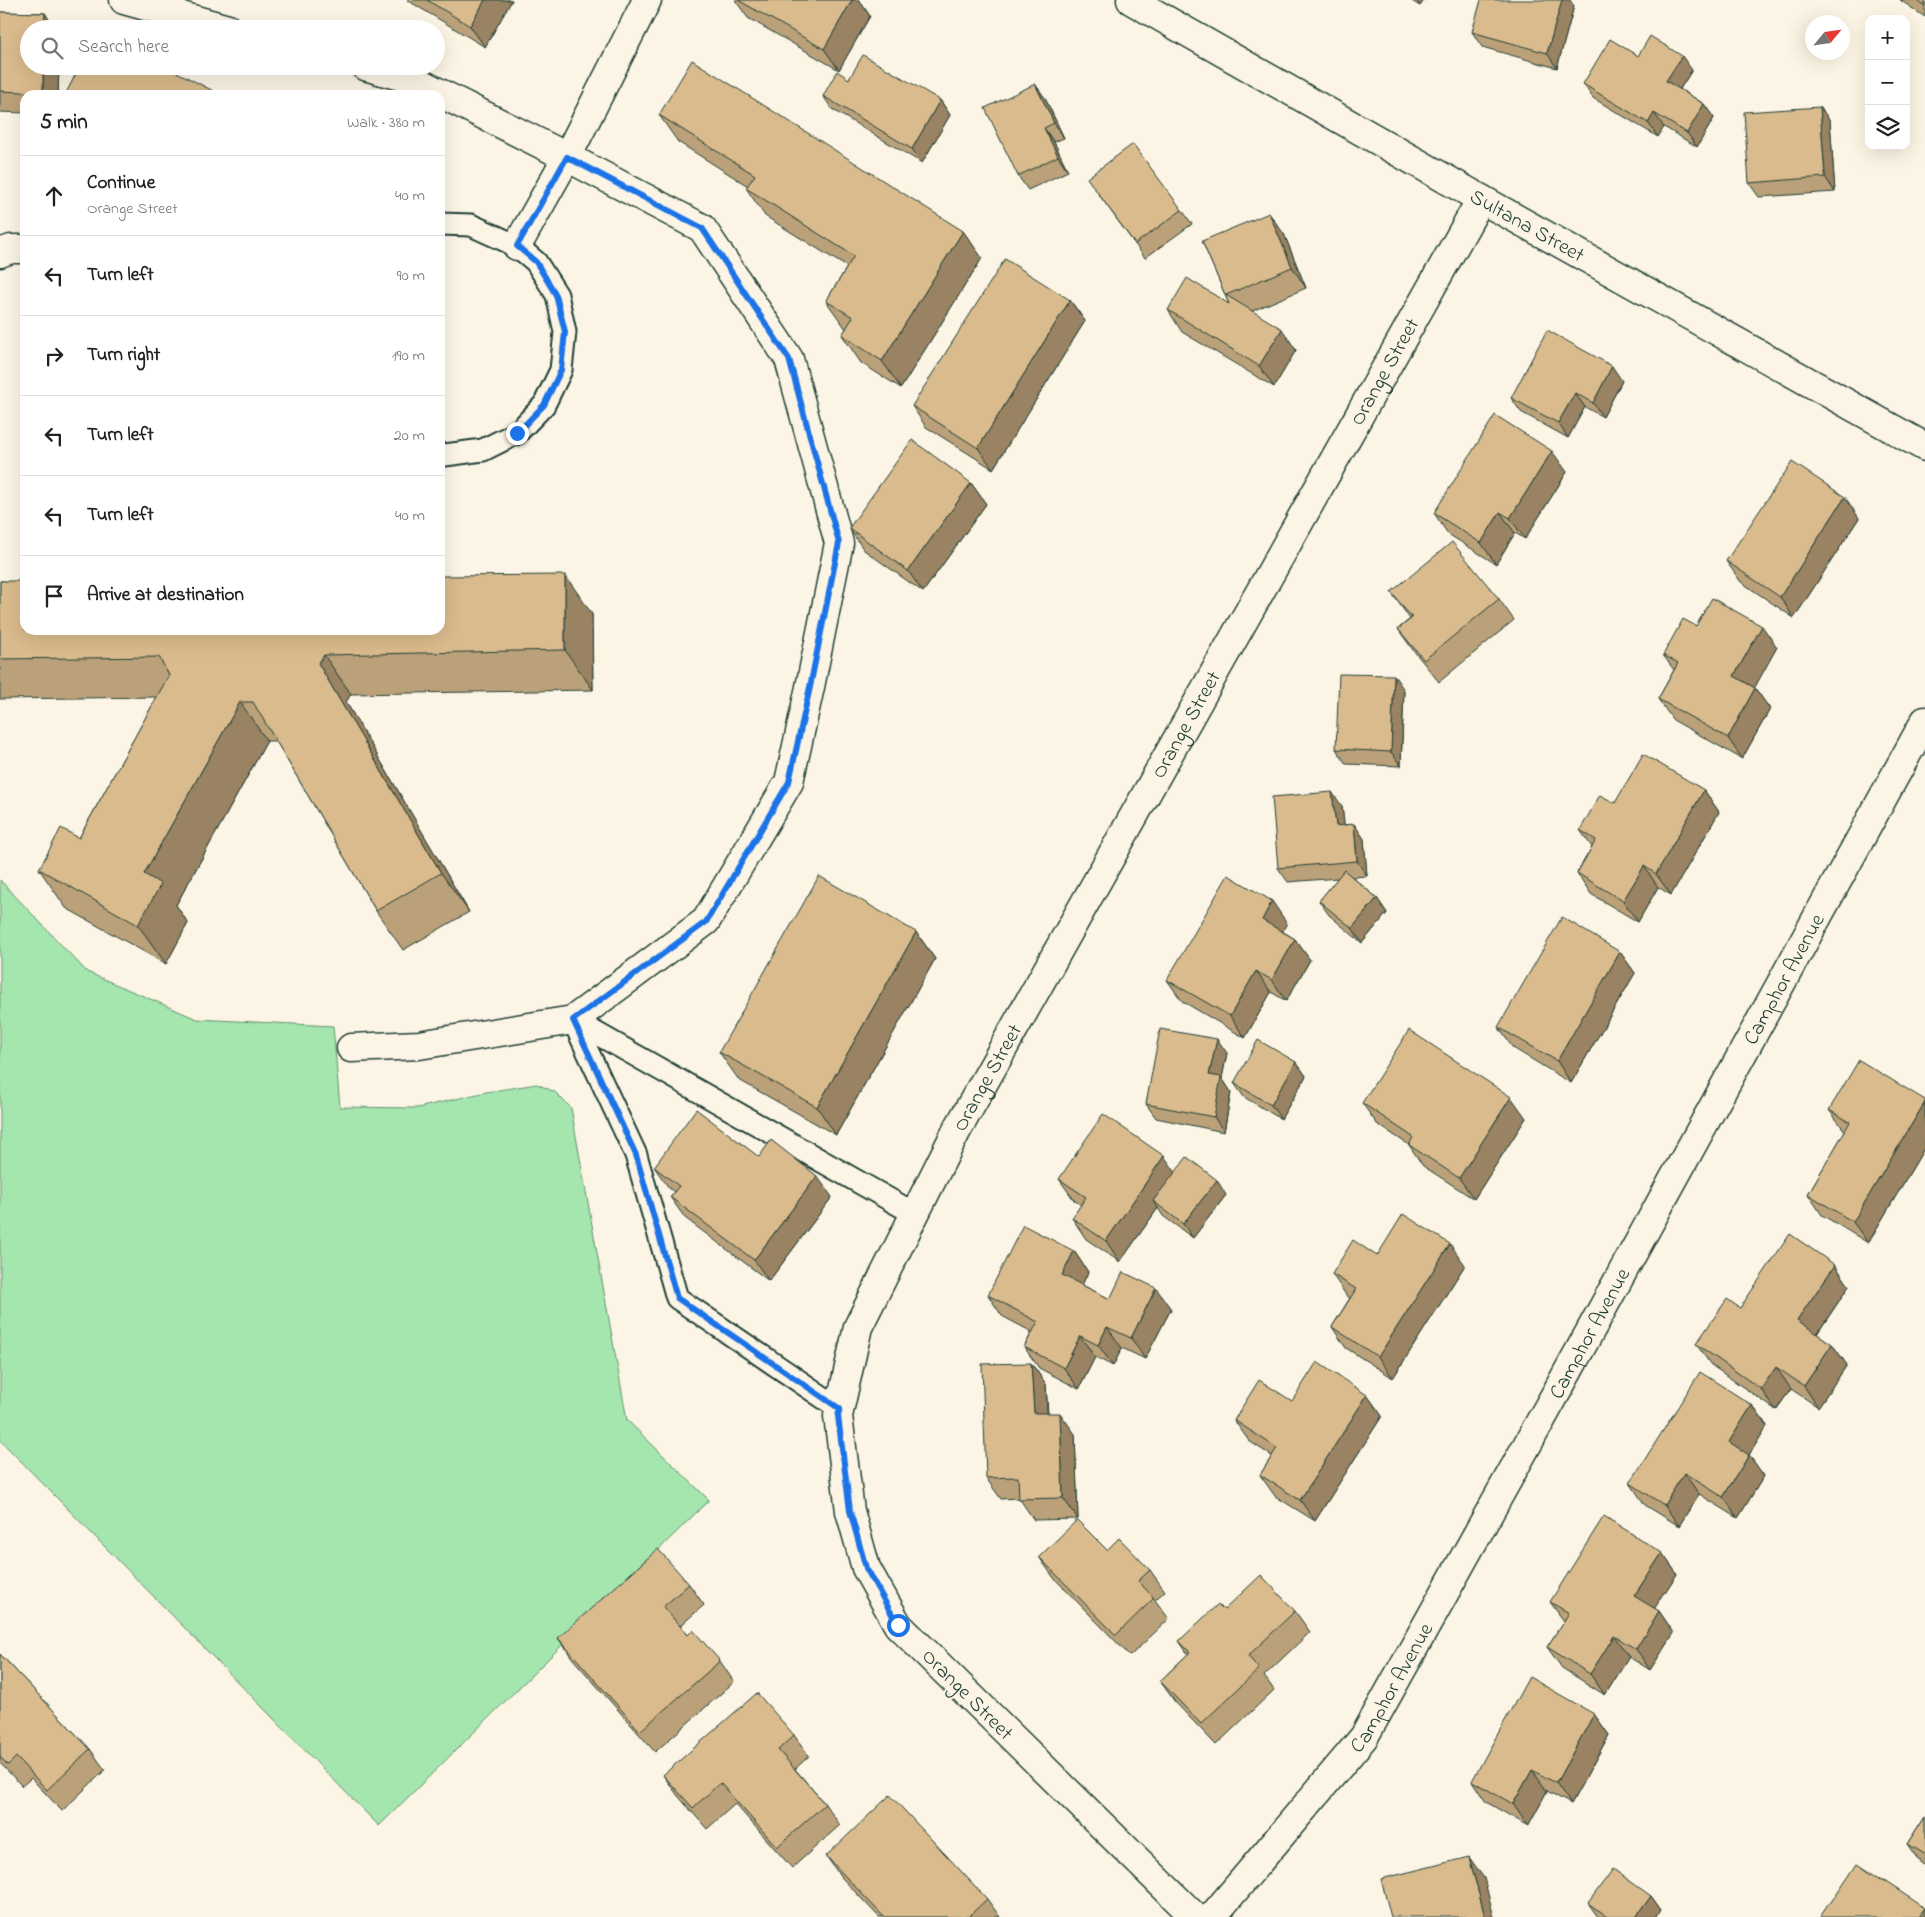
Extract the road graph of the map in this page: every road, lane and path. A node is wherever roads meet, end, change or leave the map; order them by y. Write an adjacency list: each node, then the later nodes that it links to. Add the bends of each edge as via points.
1 (124, 0): 4 (street)
2 (647, 0): 8 (street)
3 (1131, 0): 9 (street, Sultana Street)
4 (196, 20)
5 (396, 75): 6 (street)
6 (434, 90)
7 (445, 96): 8 (street)
8 (567, 157): 11 (street); 17 (street, via 702,228 789,359 839,543 789,782 706,922)
9 (1481, 199): 14 (street, Sultana Street); 19 (street, Orange Street, via 961,1124)
10 (445, 224): 11 (lane, via 471,225)
11 (517, 246): 15 (lane, via 536,262 556,295 565,332 561,370 544,405 517,433 483,450)
12 (20, 249): 13 (street)
13 (0, 253)
14 (1925, 447)
15 (445, 455)
16 (1925, 721): 22 (street, Camphor Avenue, via 1364,1737)
17 (573, 1020): 18 (street, via 419,1045); 19 (lane); 20 (lane, via 636,1155 677,1298)
18 (352, 1048)
19 (915, 1214): 20 (street, Orange Street, via 858,1327)
20 (840, 1409): 21 (street, Orange Street, via 838,1416 850,1511 866,1568 898,1625)
21 (1195, 1917)
22 (1212, 1917)

